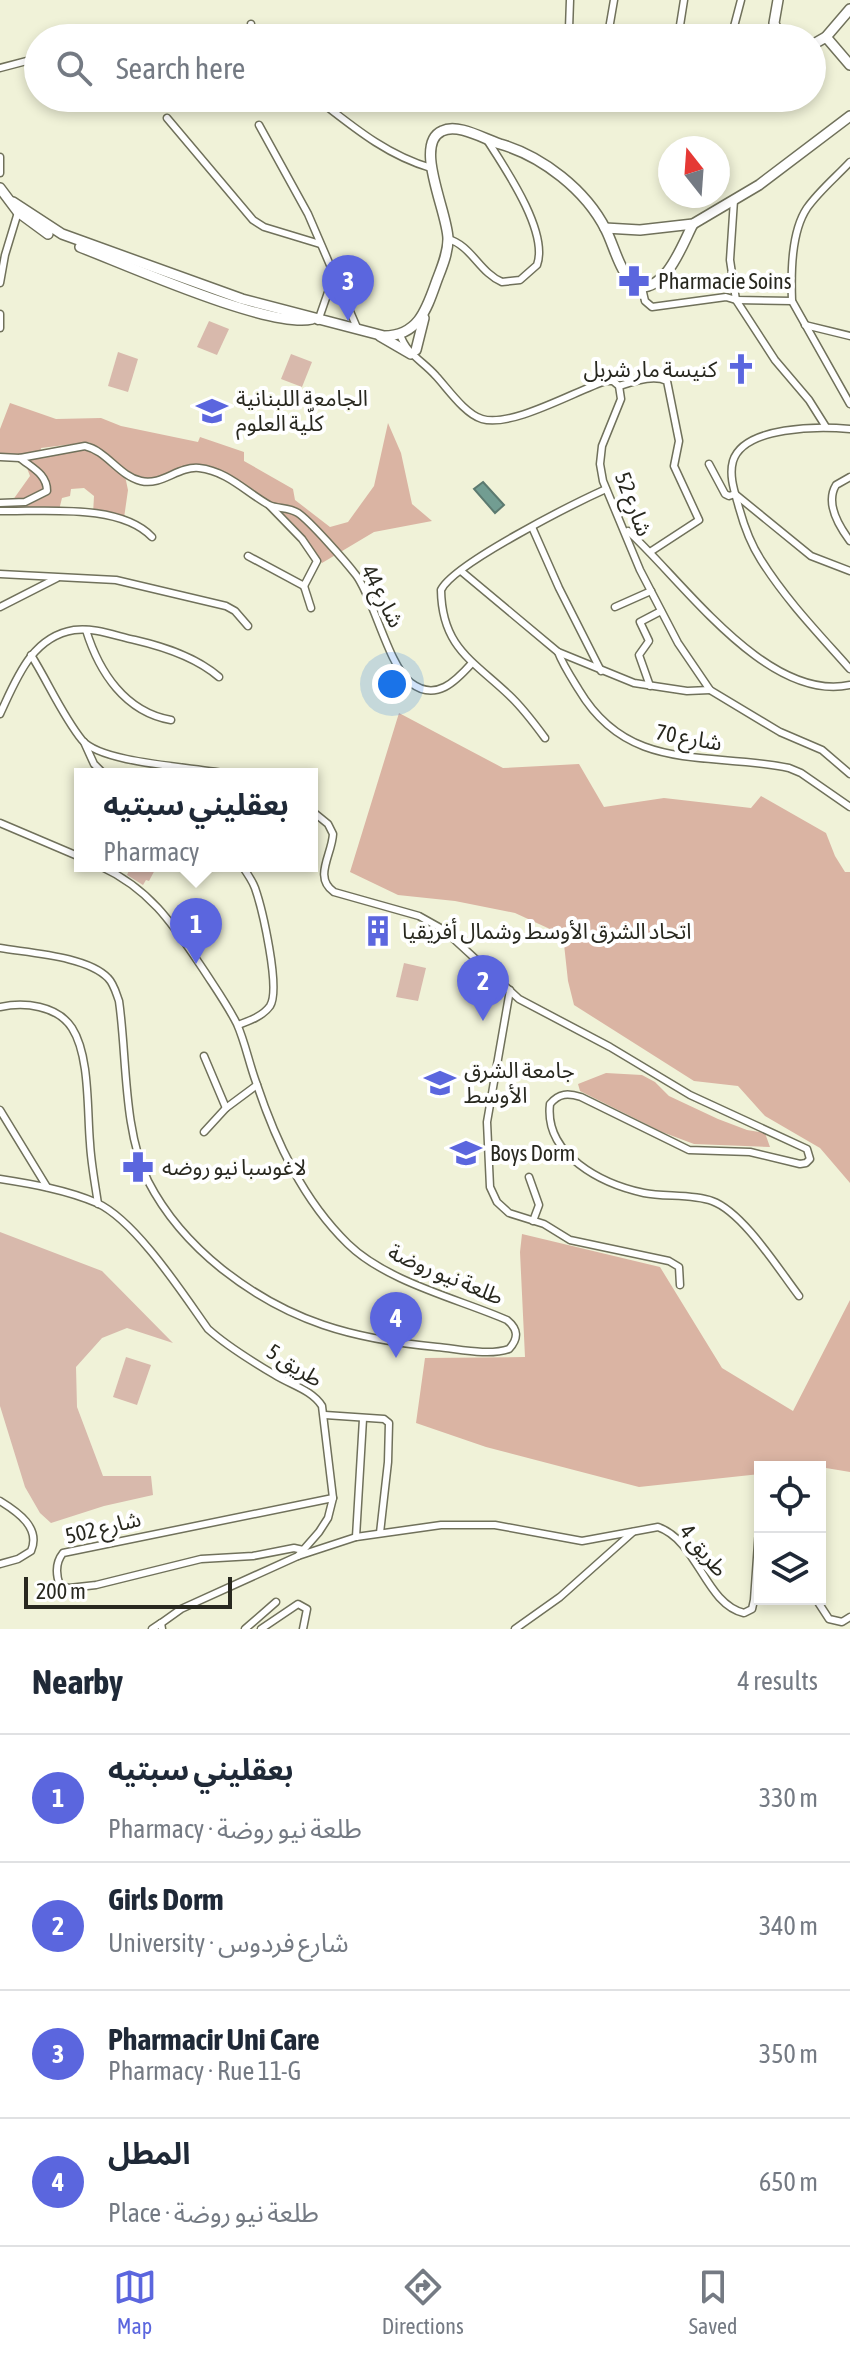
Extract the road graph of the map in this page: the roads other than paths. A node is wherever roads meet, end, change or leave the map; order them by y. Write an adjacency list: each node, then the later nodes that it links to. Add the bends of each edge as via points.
1 (570, 0): 7 (street)
2 (614, 0): 8 (street)
3 (684, 0): 9 (street)
4 (741, 0): 10 (street)
5 (778, 0): 11 (street)
6 (850, 9): 12 (street)
7 (569, 24)
8 (610, 24)
9 (680, 24)
10 (735, 24)
11 (774, 24)
12 (826, 37): 14 (street)
13 (24, 62): 15 (street)
14 (850, 65)
15 (0, 68)
16 (335, 112): 23 (street, via 381,147)
17 (850, 116): 26 (street)
18 (167, 118): 31 (street, via 253,220)
19 (259, 125): 31 (street)
20 (487, 140): 23 (street, via 456,129 440,131 430,144); 29 (street, via 554,170); 30 (street, via 533,225 540,260 520,280 502,282 458,241)
21 (0, 157): 24 (street)
22 (850, 162): 36 (street, via 805,211)
23 (431, 168): 30 (street)
24 (0, 173)
25 (0, 188): 27 (street)
26 (734, 200): 28 (street); 35 (street, via 730,260)
27 (17, 207): 33 (street); 39 (street, via 36,226 237,305 286,319)
28 (693, 224): 29 (street, via 632,231); 34 (street, via 664,276)
29 (605, 228): 34 (street, via 630,280)
30 (448, 239): 38 (street)
31 (320, 244): 32 (street)
32 (334, 275): 39 (street); 42 (street)
33 (0, 283)
34 (642, 288): 35 (street, via 652,307)
35 (736, 300): 36 (street); 49 (street)
36 (792, 301): 40 (street)
37 (0, 314): 41 (street)
38 (424, 315): 43 (street); 46 (street)
39 (315, 320): 42 (street)
40 (805, 325): 45 (street); 48 (street)
41 (0, 328)
42 (358, 330): 44 (street)
43 (404, 333): 44 (street); 46 (street)
44 (377, 334): 46 (street)
45 (850, 336)
46 (415, 354): 47 (street, via 483,419 556,404 606,381)
47 (619, 386): 55 (street, شارع 52, via 618,409 602,446); 64 (street, via 662,378 668,383 679,441 674,466 699,520)
48 (850, 404)
49 (826, 427): 50 (street); 56 (street, via 746,443 734,460)
50 (850, 429)
51 (0, 457): 52 (street, شارع 44)
52 (20, 458): 57 (street, via 38,471 48,489 25,502); 58 (street, شارع 44, via 85,446 136,480 154,482 188,468 203,469)
53 (709, 464): 56 (street, via 726,495)
54 (850, 477): 63 (street, via 836,485 831,498)
55 (606, 489): 60 (street); 61 (street, شارع 52)
56 (735, 494): 67 (street, via 811,556); 83 (street, via 760,559)
57 (0, 503)
58 (269, 505): 70 (street, via 317,561); 80 (street, شارع 44, via 299,513 357,576 410,683 441,689)
59 (0, 511): 62 (street, via 118,517)
60 (532, 527): 66 (street); 84 (street)
61 (625, 529): 64 (street); 71 (street, شارع 52)
62 (152, 537)
63 (850, 541)
64 (650, 552): 86 (street, via 748,652 801,682 827,688)
65 (248, 556): 70 (street)
66 (461, 571): 78 (street); 80 (street, via 443,584 441,597 455,643)
67 (850, 571)
68 (0, 574): 69 (street)
69 (57, 578): 72 (street); 76 (street, via 106,579 183,595 226,606)
70 (304, 586): 74 (street)
71 (651, 591): 73 (street); 75 (street, شارع 52)
72 (0, 607)
73 (615, 607)
74 (311, 608)
75 (661, 611): 87 (street, via 640,622 649,641 639,658); 88 (street, شارع 52)
76 (248, 626)
77 (86, 630): 79 (street, via 64,633); 85 (street, via 154,644 193,659); 90 (street, via 100,665 128,701 149,715)
78 (558, 652): 84 (street); 96 (street, شارع 70, via 593,713 623,737 654,750 789,768)
79 (31, 655): 81 (street); 82 (street)
80 (472, 663): 91 (street, via 516,702)
81 (21, 667): 82 (street); 89 (street)
82 (38, 667): 92 (street)
83 (850, 669)
84 (601, 671): 87 (street)
85 (219, 677)
86 (850, 685)
87 (650, 686): 88 (street)
88 (710, 690): 95 (street, شارع 52, via 822,750)
89 (0, 714)
90 (171, 720)
91 (545, 738)
92 (84, 742): 93 (street); 94 (street, via 130,762)
93 (98, 768)
94 (195, 768)
95 (850, 774)
96 (850, 807)
97 (318, 816): 103 (street, via 333,834 324,869 329,888 419,916 444,930)
98 (0, 823): 99 (street)
99 (74, 854)
100 (110, 872): 107 (street, طلعة نيو روضة, via 154,901)
101 (245, 872): 107 (street, via 255,890 274,989 262,1014)
102 (0, 948): 109 (street, طلعة نيو روضة, via 83,963 114,986 140,1160 173,1220 209,1258 253,1292 318,1324 397,1344 509,1349 516,1329 507,1320 430,1290 350,1246 304,1191)
103 (510, 990): 104 (street); 105 (street)
104 (519, 999): 105 (street); 119 (street, via 690,1095 807,1149 810,1159 800,1164 750,1152 689,1150 581,1097 564,1094 550,1104 552,1129 572,1159 601,1179 643,1193 712,1201 744,1224)
105 (507, 1006): 117 (street, via 487,1122 490,1187 509,1213)
106 (0, 1007): 116 (street, via 35,1006 65,1019 73,1029 85,1072)
107 (238, 1025): 109 (street, طلعة نيو روضة)
108 (204, 1056): 110 (street)
109 (257, 1085): 110 (street)
110 (226, 1108): 112 (street)
111 (0, 1110): 115 (street)
112 (204, 1132)
113 (529, 1177): 117 (street, via 539,1205)
114 (0, 1179): 115 (street, طريق 5)
115 (47, 1187): 116 (street, طريق 5)
116 (98, 1204): 120 (street, طريق 5, via 143,1244 208,1329 313,1395)
117 (533, 1221): 118 (street, via 570,1240 669,1261 679,1267)
118 (680, 1285)
119 (799, 1296)
120 (325, 1415): 121 (street); 122 (street, طريق 5)
121 (363, 1419): 125 (street, via 384,1419 390,1426); 127 (street)
122 (333, 1498): 128 (street, via 328,1518); 128 (street, شارع 502, via 63,1553 57,1576 60,1586 83,1588 209,1558 286,1549)
123 (0, 1501): 129 (street, via 27,1521 34,1538 31,1551)
124 (636, 1530): 125 (street, via 582,1541 464,1524); 126 (street, طريق 4, via 658,1527 669,1532 723,1600 744,1613 754,1600); 138 (street)
125 (380, 1533): 127 (street)
126 (759, 1533)
127 (356, 1537): 128 (street)
128 (301, 1553): 133 (street, via 181,1609)
129 (0, 1564)
130 (276, 1602): 135 (street)
131 (820, 1605): 132 (street, via 829,1619 842,1622)
132 (850, 1617)
133 (161, 1626): 134 (street)
134 (152, 1629)
135 (245, 1629)
136 (261, 1629): 137 (street, via 298,1604 307,1609)
137 (303, 1629)
138 (515, 1629)

